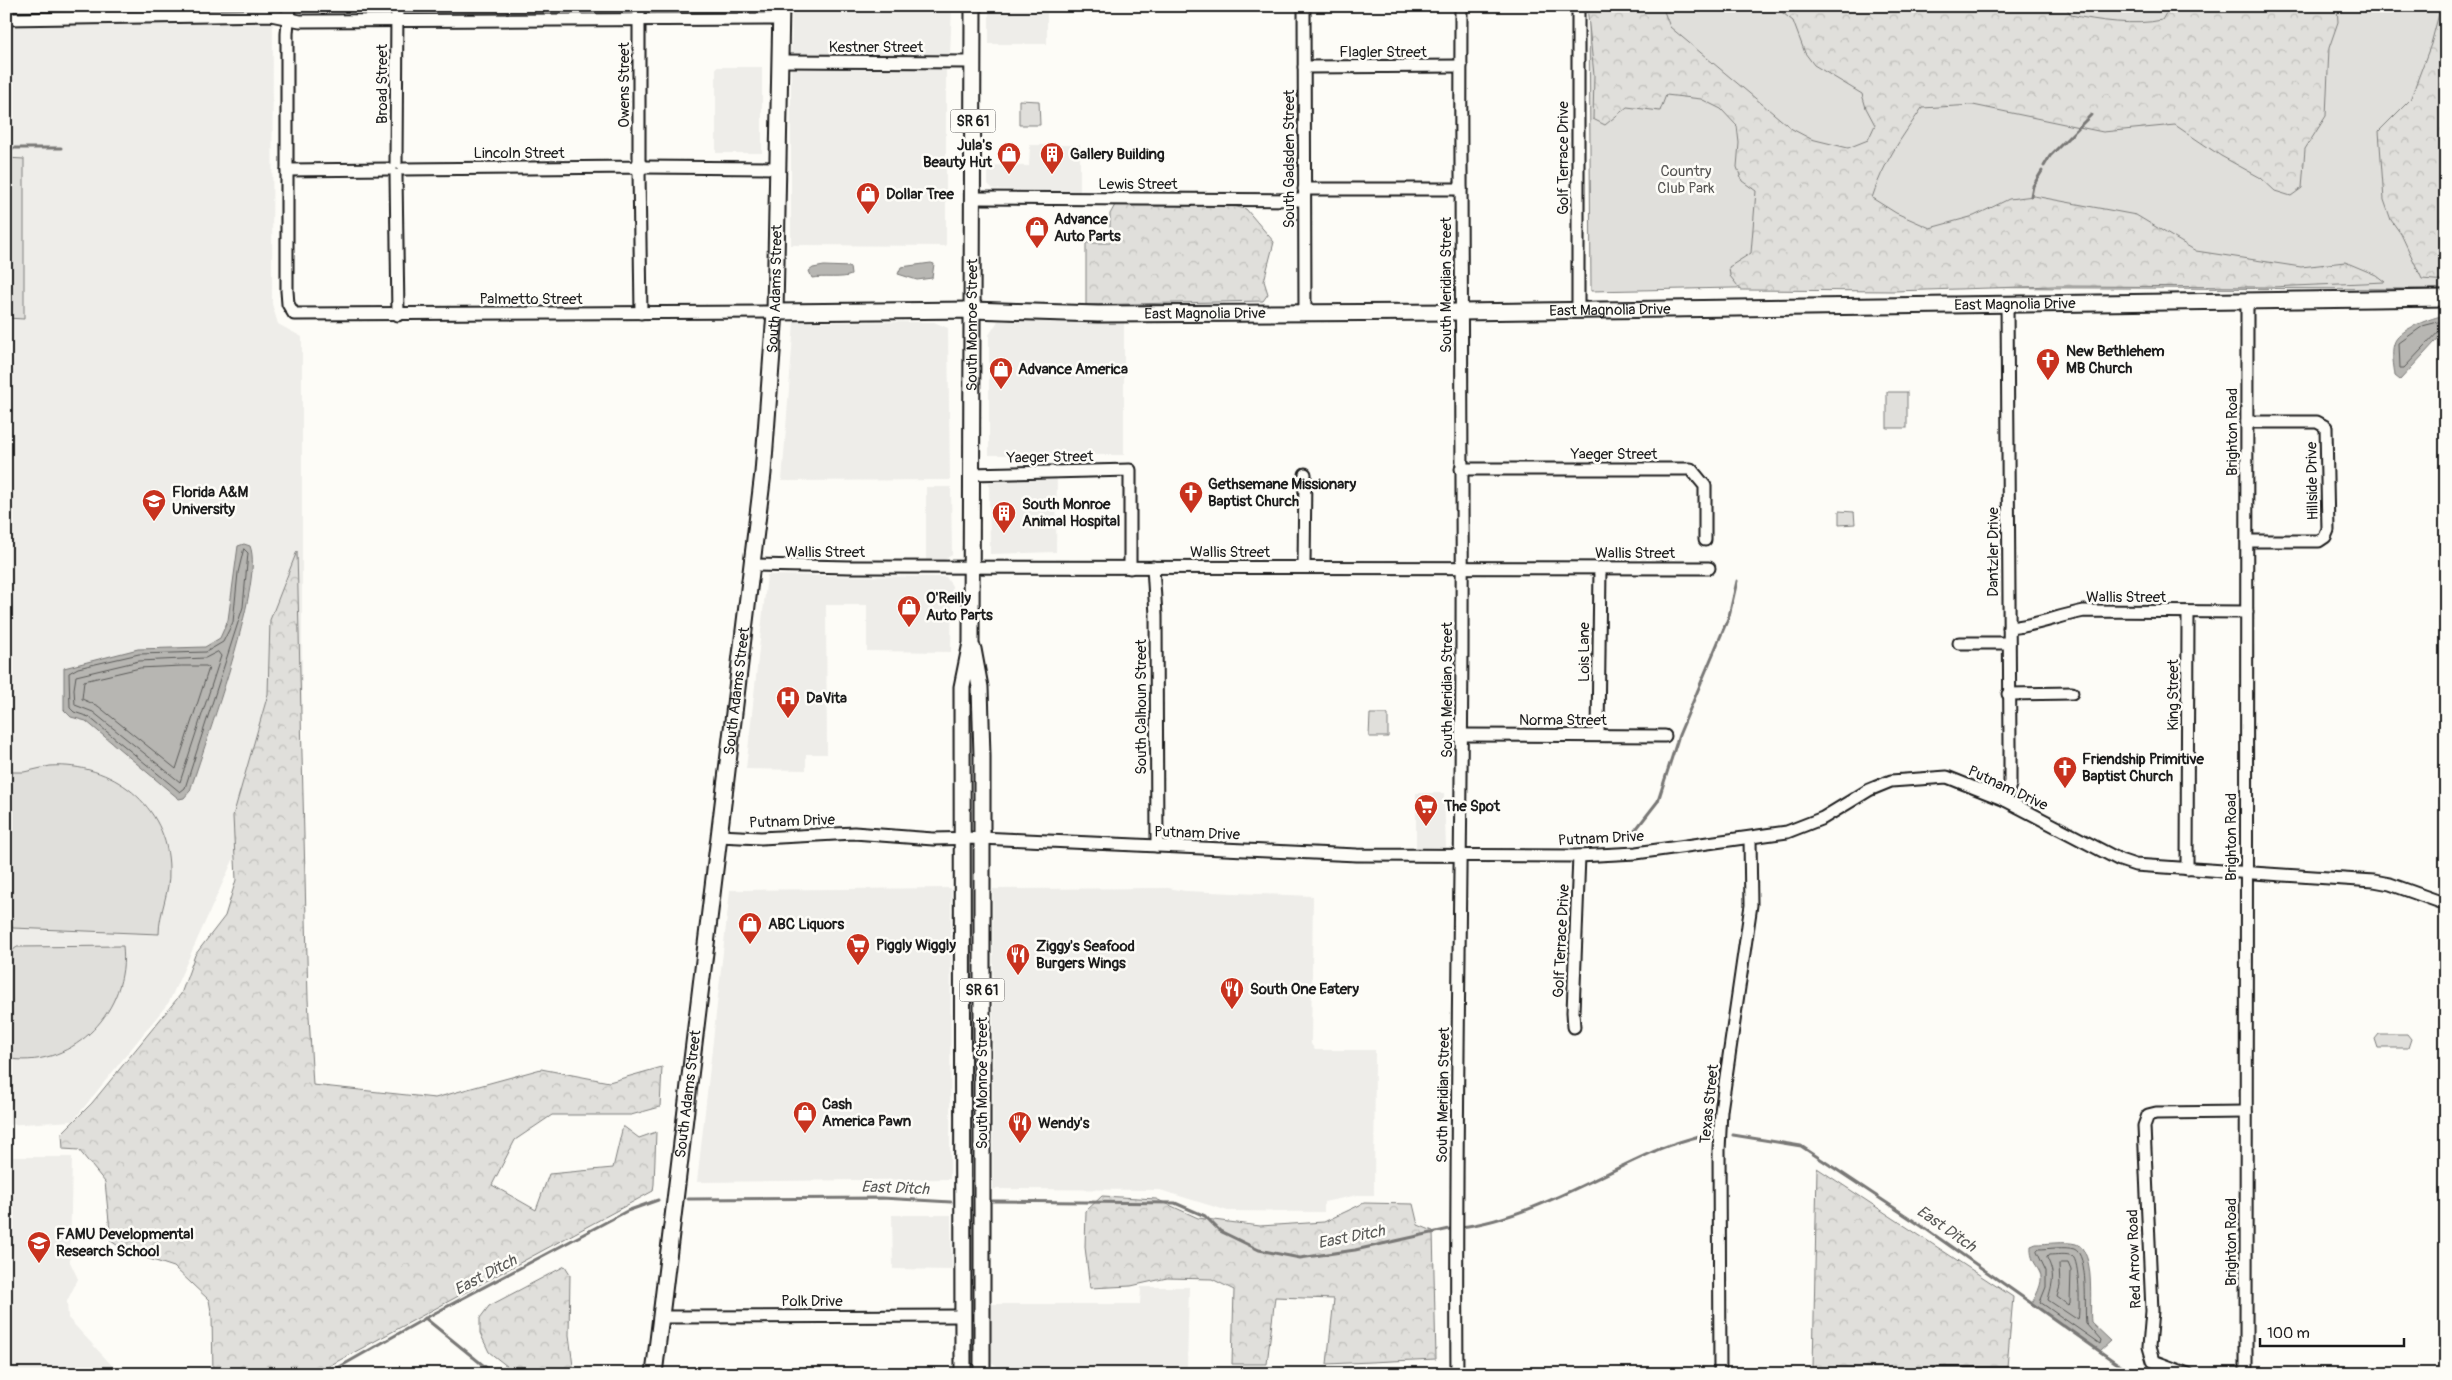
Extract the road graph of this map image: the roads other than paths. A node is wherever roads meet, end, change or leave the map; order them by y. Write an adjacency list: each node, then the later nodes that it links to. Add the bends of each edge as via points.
1 (290, 6): 9 (street)
2 (397, 6): 11 (street, Broad Street)
3 (638, 6): 12 (street, Owens Street)
4 (973, 6): 14 (main road, South Monroe Street / SR 61)
5 (1304, 6): 16 (street, South Gadsden Street)
6 (1461, 6): 15 (street, South Meridian Street)
7 (1578, 6): 27 (street, Golf Terrace Drive)
8 (781, 13): 12 (street); 13 (main road, South Adams Street)
9 (288, 18): 10 (street, via 271,15); 11 (street, via 300,21); 20 (street)
10 (6, 19)
11 (397, 20): 12 (street); 19 (street, Broad Street)
12 (639, 20): 17 (street, Owens Street)
13 (780, 61): 14 (street, Kestner Street); 18 (main road, South Adams Street)
14 (973, 62): 23 (main road, South Monroe Street / SR 61)
15 (1461, 66): 16 (street, Flagler Street); 21 (street, South Meridian Street)
16 (1304, 67): 22 (street, South Gadsden Street)
17 (639, 167): 18 (street, Lincoln Street); 19 (street, Lincoln Street); 32 (street, Owens Street)
18 (777, 168): 29 (main road, South Adams Street)
19 (396, 169): 20 (street, Lincoln Street); 33 (street, Broad Street)
20 (287, 170): 33 (street, Palmetto Street, via 287,291 290,309 294,314 304,315)
21 (1461, 189): 22 (street, Lewis Street); 31 (street, South Meridian Street)
22 (1304, 194): 23 (street, Lewis Street); 30 (street, South Gadsden Street)
23 (973, 198): 28 (main road, South Monroe Street / SR 61)
24 (2446, 298): 25 (main road, East Magnolia Drive)
25 (2247, 300): 26 (main road, East Magnolia Drive); 34 (street, Brighton Road)
26 (2007, 303): 27 (main road, East Magnolia Drive); 50 (street, Dantzler Drive)
27 (1578, 309): 31 (main road, East Magnolia Drive)
28 (972, 310): 29 (main road, East Magnolia Drive); 30 (main road, East Magnolia Drive, via 1098,314); 36 (main road, South Monroe Street / SR 61)
29 (775, 312): 32 (street, Palmetto Street); 40 (main road, South Adams Street)
30 (1305, 312): 31 (main road, East Magnolia Drive)
31 (1460, 312): 35 (street, South Meridian Street)
32 (641, 313): 33 (street, Palmetto Street)
33 (398, 315)
34 (2247, 422): 39 (street, Brighton Road); 39 (street, Hillside Drive, via 2317,422 2326,427 2327,534 2319,541)
35 (1461, 469): 38 (street, Yaeger Street, via 1691,469 1705,486); 44 (street, South Meridian Street)
36 (971, 474): 41 (main road, South Monroe Street / SR 61); 45 (street, Yaeger Street, via 1130,470)
37 (1305, 474): 43 (street)
38 (1705, 540)
39 (2247, 541): 49 (street, Brighton Road)
40 (752, 565): 41 (street, Wallis Street); 60 (main road, South Adams Street)
41 (972, 567): 45 (street, Wallis Street); 51 (main road, South Monroe Street / SR 61)
42 (1153, 567): 43 (street, Wallis Street); 45 (street, Wallis Street); 64 (street, South Calhoun Street)
43 (1304, 567): 44 (street, Wallis Street)
44 (1462, 567): 46 (street, Wallis Street); 56 (street, South Meridian Street)
45 (1130, 568)
46 (1600, 568): 47 (street, Wallis Street); 57 (street, Lois Lane)
47 (1709, 568)
48 (2188, 612): 49 (street, Wallis Street); 50 (street, Wallis Street, via 2084,611 2025,627); 67 (street, King Street)
49 (2247, 612): 68 (street, Brighton Road)
50 (2009, 628): 53 (street, Dantzler Drive)
51 (971, 643): 61 (main road, South Monroe Street / SR 61, via 962,687); 62 (main road, South Monroe Street / SR 61, via 980,687)
52 (1959, 643): 53 (street)
53 (2009, 643): 55 (street, Dantzler Drive)
54 (2072, 693): 55 (street)
55 (2008, 694): 59 (street, Dantzler Drive, via 2010,786)
56 (1461, 735): 57 (street, Norma Street); 65 (street, South Meridian Street)
57 (1598, 735): 58 (street, Norma Street)
58 (1665, 736)
59 (2005, 800): 63 (street, Putnam Drive, via 1947,777 1892,781 1869,790 1806,826); 67 (street, Putnam Drive, via 2120,860 2150,868)
60 (719, 836): 61 (street, Putnam Drive, via 760,838 854,833); 77 (main road, South Adams Street)
61 (962, 838): 62 (street, Putnam Drive); 71 (main road, South Monroe Street / SR 61)
62 (982, 838): 64 (street, Putnam Drive); 72 (main road, South Monroe Street / SR 61)
63 (1750, 839): 66 (street, Putnam Drive, via 1636,853); 82 (street, Texas Street, via 1751,905 1721,1111)
64 (1157, 846): 65 (street, Putnam Drive)
65 (1461, 856): 66 (street, Putnam Drive); 81 (street, South Meridian Street)
66 (1579, 856): 70 (street, Golf Terrace Drive)
67 (2187, 869): 68 (street, Putnam Drive)
68 (2246, 872): 69 (street, Putnam Drive, via 2374,880); 73 (street, Brighton Road)
69 (2446, 904)
70 (1574, 1027)
71 (964, 1100): 72 (main road); 74 (main road, South Monroe Street / SR 61)
72 (982, 1100): 75 (main road, South Monroe Street / SR 61)
73 (2246, 1112): 85 (street, Red Arrow Road, via 2148,1114 2144,1126 2152,1311 2149,1347 2153,1362); 86 (street, Brighton Road)
74 (963, 1297): 75 (main road, via 970,1306); 76 (main road, South Monroe Street / SR 61)
75 (982, 1312): 80 (main road, South Monroe Street / SR 61)
76 (963, 1316): 77 (street, Polk Drive); 79 (main road, South Monroe Street / SR 61)
77 (661, 1317): 78 (main road, South Adams Street)
78 (654, 1374)
79 (963, 1374)
80 (982, 1374)
81 (1457, 1374)
82 (1720, 1374)
83 (1938, 1374): 84 (street)
84 (2014, 1374)
85 (2188, 1374)
86 (2246, 1374)

